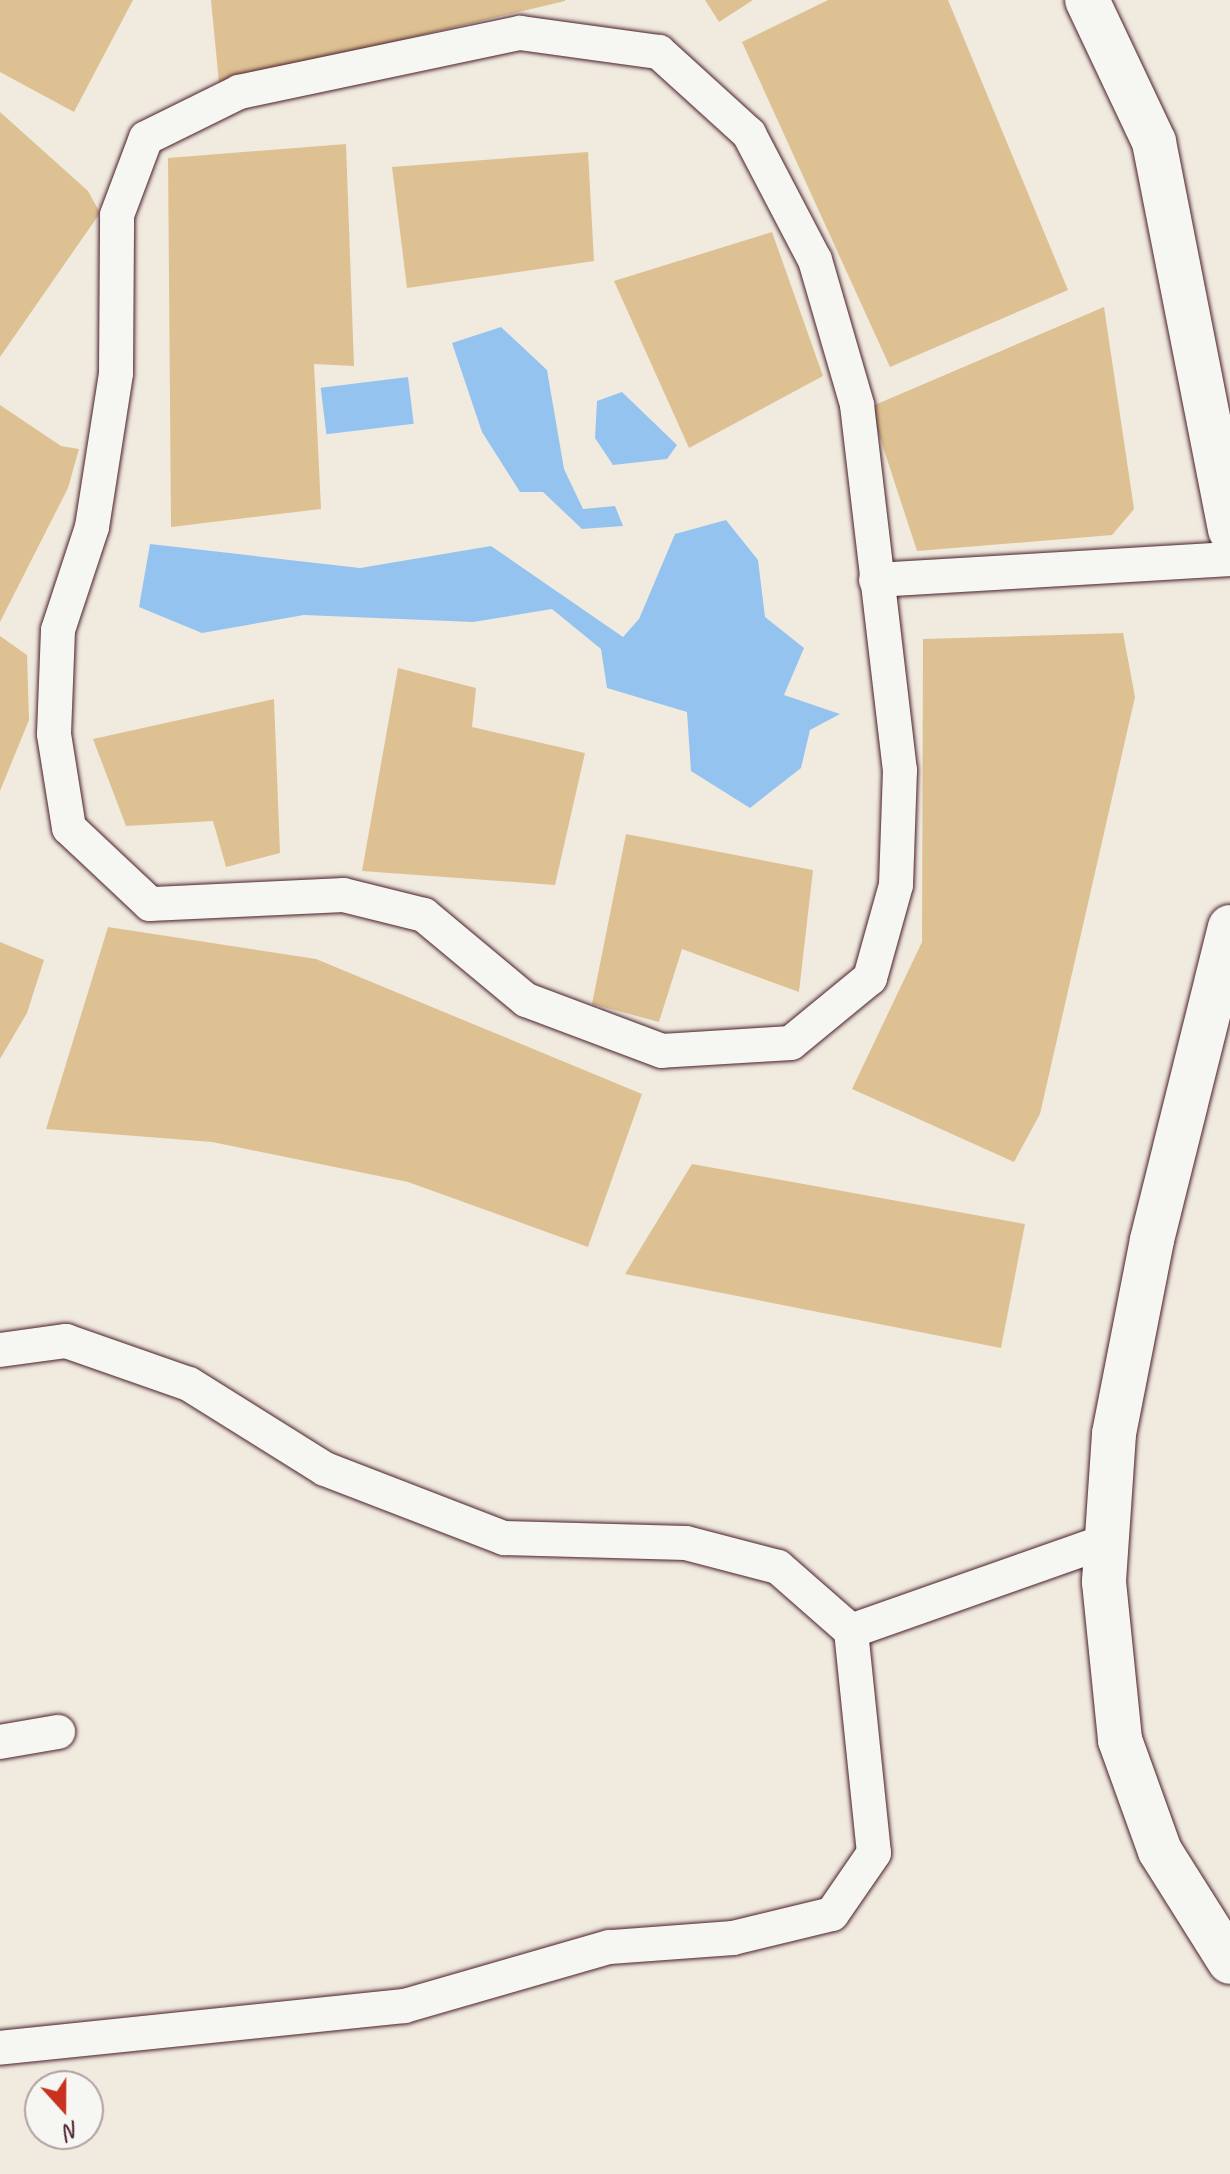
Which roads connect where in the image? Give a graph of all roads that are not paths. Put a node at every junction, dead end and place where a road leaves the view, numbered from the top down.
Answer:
1 (1087, 0) edge
2 (1230, 531) edge
3 (1230, 559) edge
4 (876, 580) junction
5 (1230, 927) edge
6 (0, 1350) edge
7 (1107, 1541) junction
8 (851, 1631) junction
9 (58, 1732) dead end
10 (0, 1742) edge
11 (1230, 1962) edge
12 (0, 2048) edge

1 - 2 street
3 - 4 street
4 - 4 street
5 - 7 street
6 - 8 street
7 - 8 street
7 - 11 street
8 - 12 street
9 - 10 street

